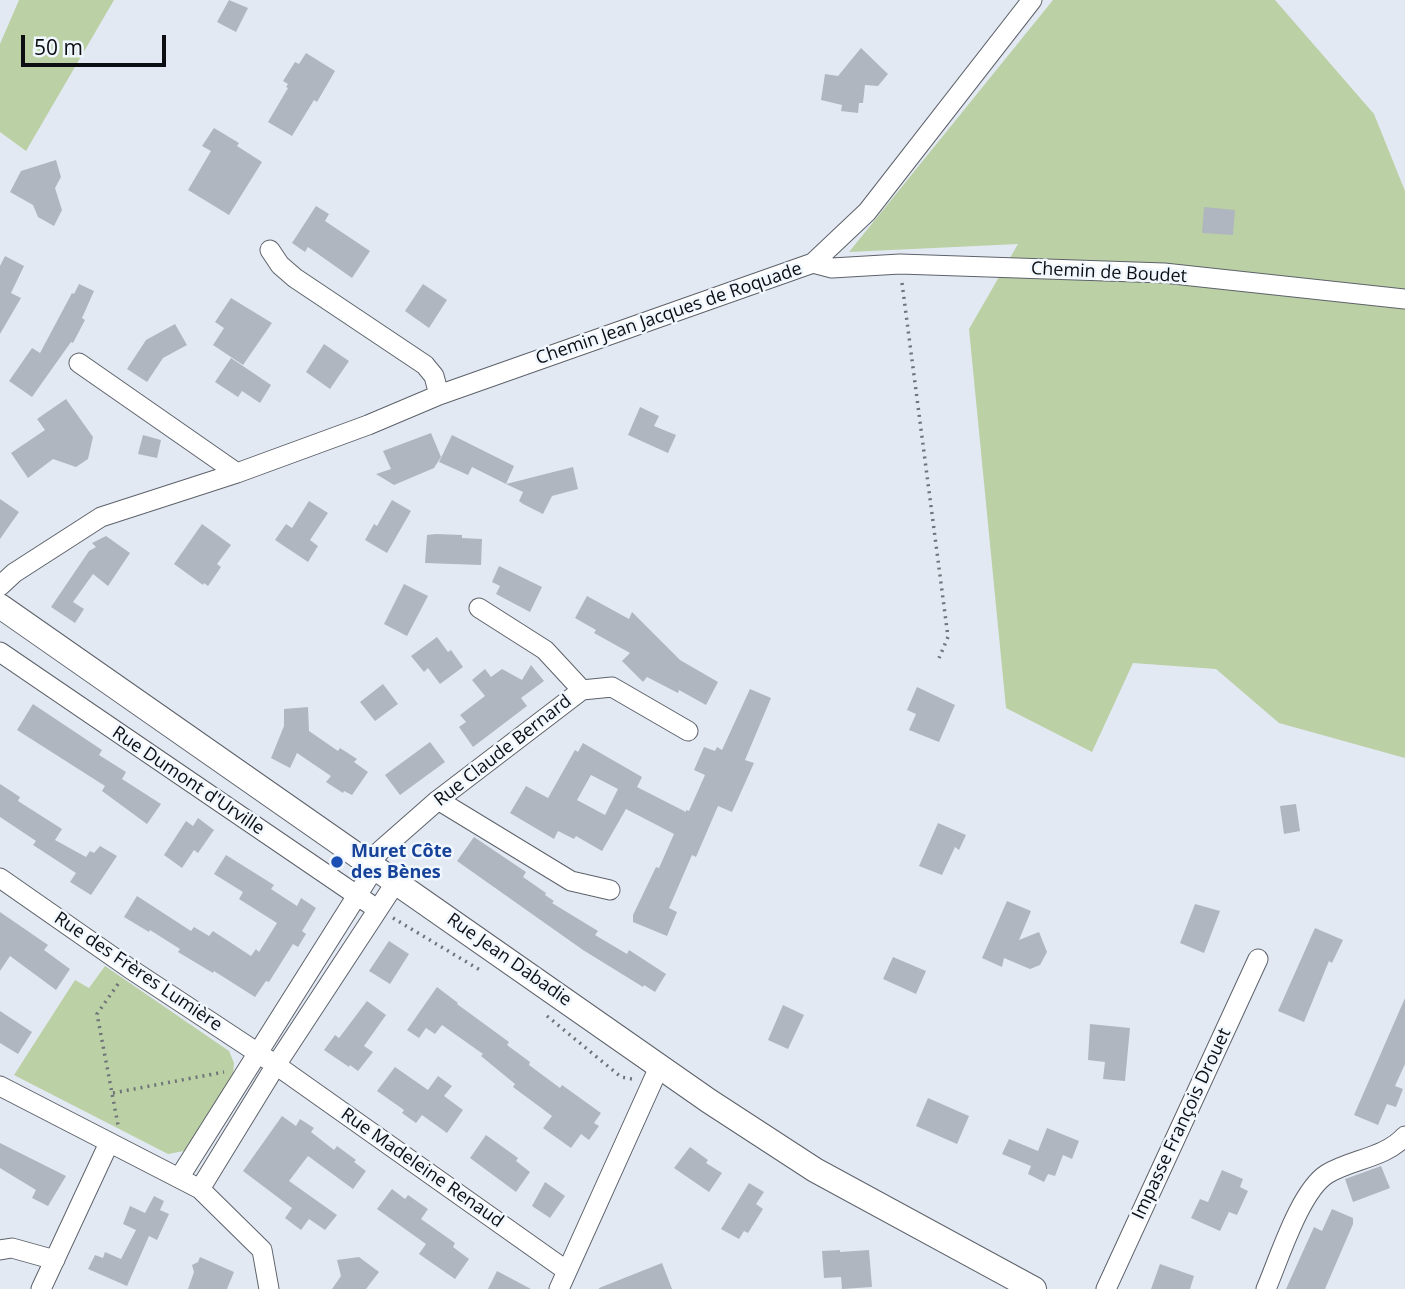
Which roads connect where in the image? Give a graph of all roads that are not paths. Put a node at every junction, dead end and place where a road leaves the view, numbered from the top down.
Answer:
1 (1032, 0) edge
2 (270, 250) dead end
3 (813, 263) junction
4 (1405, 299) edge
5 (79, 363) dead end
6 (439, 395) junction
7 (237, 473) junction
8 (0, 586) edge
9 (0, 606) edge
10 (479, 608) dead end
11 (0, 652) edge
12 (582, 690) junction
13 (688, 731) dead end
14 (438, 800) junction
15 (372, 865) junction
16 (0, 878) edge
17 (396, 882) junction
18 (610, 890) dead end
19 (357, 897) junction
20 (377, 909) junction
21 (1258, 959) dead end
22 (253, 1060) junction
23 (276, 1065) junction
24 (660, 1065) junction
25 (0, 1086) edge
26 (1405, 1136) edge
27 (116, 1147) junction
28 (179, 1178) junction
29 (200, 1189) junction
30 (0, 1250) edge
31 (55, 1260) junction
32 (567, 1271) junction
33 (41, 1289) edge
34 (269, 1289) edge
35 (559, 1289) edge
36 (1034, 1289) edge
37 (1105, 1289) edge
38 (1266, 1289) edge

1 - 3 street, Chemin Jean Jacques de Roquade
2 - 6 street
3 - 4 street, Chemin de Boudet
3 - 6 street, Chemin Jean Jacques de Roquade
5 - 7 street
6 - 7 street, Chemin Jean Jacques de Roquade
7 - 8 street, Chemin Jean Jacques de Roquade
9 - 15 street, Rue Jean Dabadie
10 - 12 street
11 - 19 street, Rue Dumont d'Urville
12 - 13 street, Rue Claude Bernard
12 - 14 street, Rue Claude Bernard
14 - 15 street, Rue Claude Bernard
14 - 18 street
15 - 17 street, Rue Jean Dabadie
15 - 19 street, Rue Claude Bernard
16 - 22 street, Rue des Frères Lumière
17 - 20 street
17 - 24 street, Rue Jean Dabadie
19 - 20 street, Rue Dumont d'Urville
19 - 22 street, Rue Claude Bernard
20 - 23 street
21 - 37 street, Impasse François Drouet
22 - 23 street, Rue des Frères Lumière
22 - 28 street, Rue Claude Bernard
23 - 29 street
23 - 32 street, Rue Madeleine Renaud
24 - 32 street
24 - 36 street, Rue Jean Dabadie
25 - 27 street
26 - 38 street
27 - 28 street
27 - 31 street
28 - 29 street
29 - 34 street
30 - 31 street
31 - 33 street
32 - 35 street

